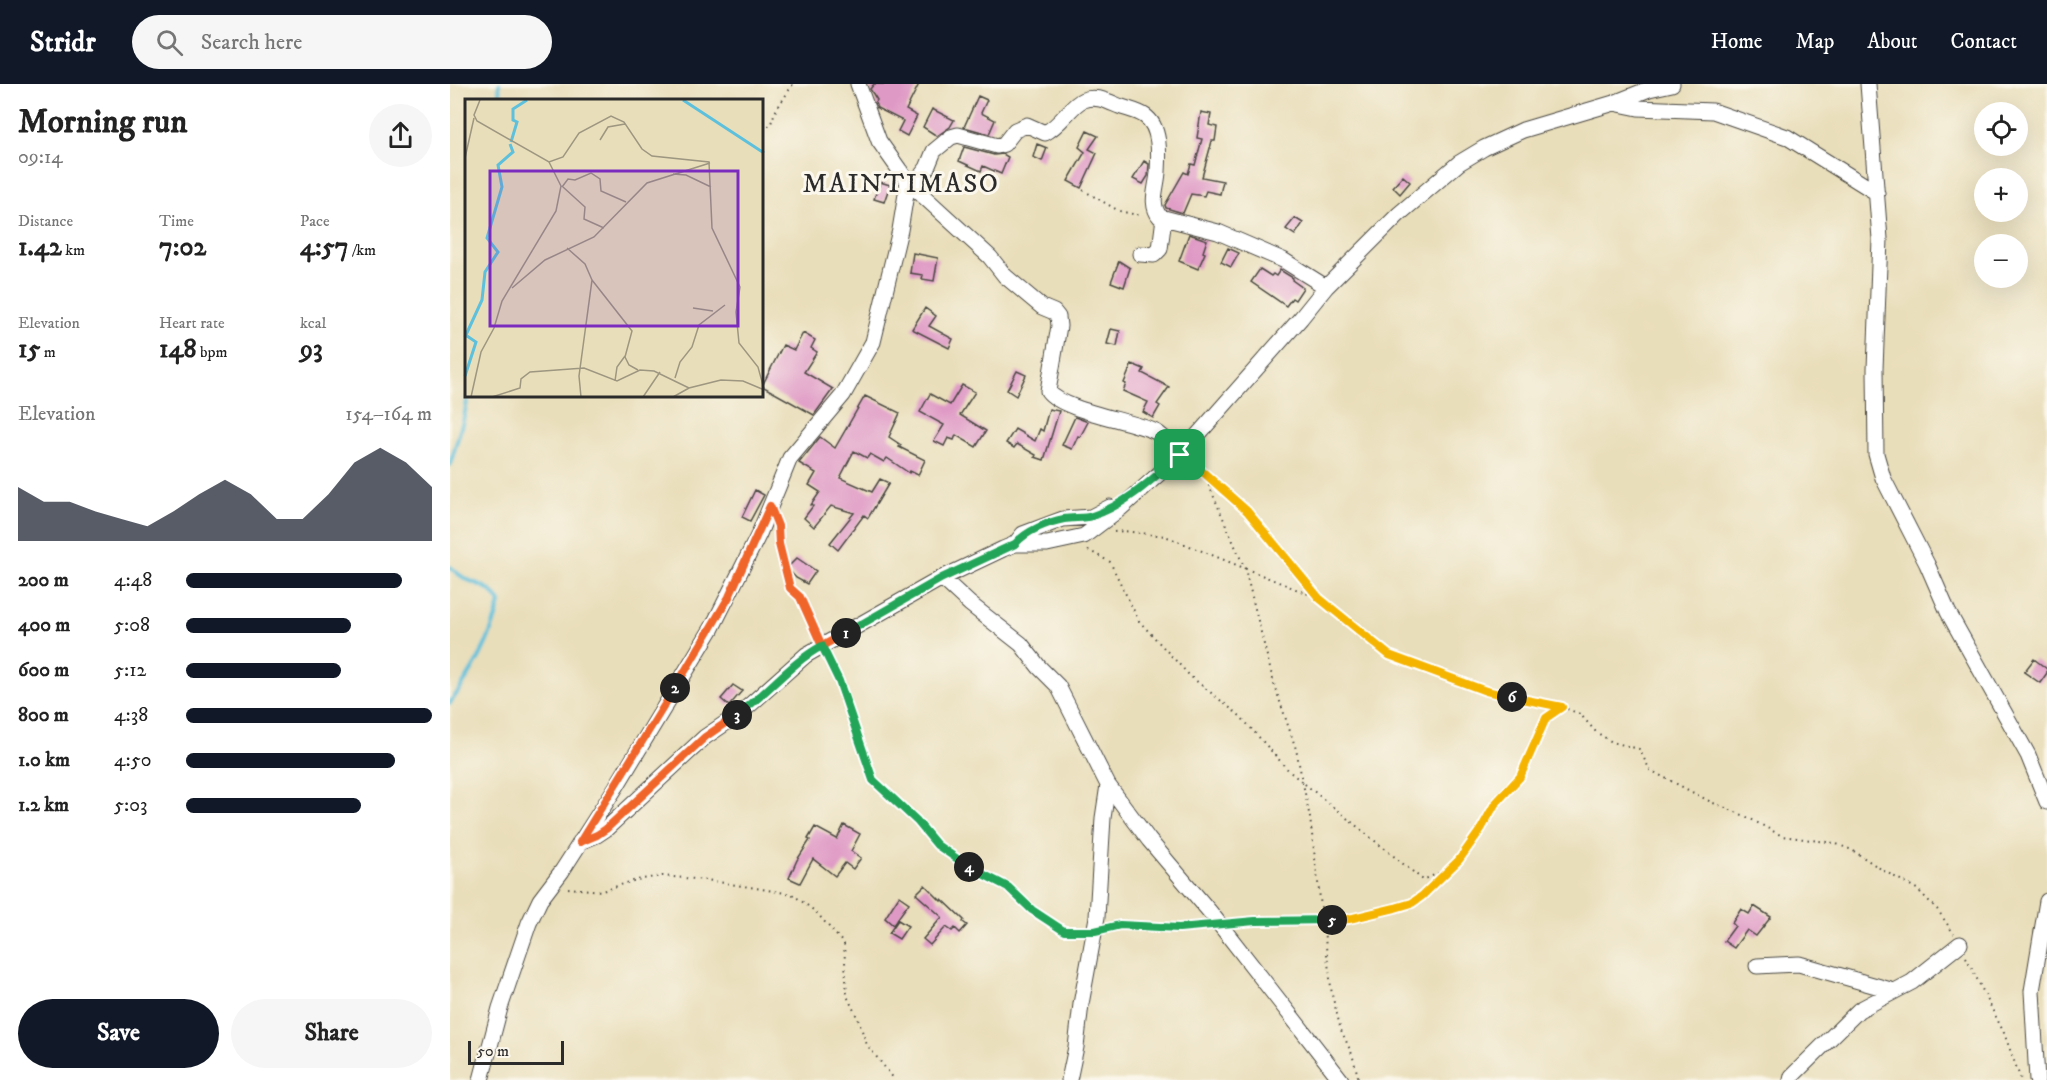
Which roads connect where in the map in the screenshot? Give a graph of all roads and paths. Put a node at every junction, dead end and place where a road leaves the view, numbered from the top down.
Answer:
1 (793, 84) edge
2 (858, 84) edge
3 (1672, 84) edge
4 (1868, 84) edge
5 (1614, 103) junction
6 (764, 125) edge
7 (910, 184) junction
8 (1083, 190) dead end
9 (1876, 193) junction
10 (1162, 217) junction
11 (1140, 254) dead end
12 (1326, 287) junction
13 (1180, 455) junction
14 (1203, 472) junction
15 (770, 506) junction
16 (1114, 532) dead end
17 (1082, 547) dead end
18 (1245, 569) junction
19 (942, 578) junction
20 (1319, 598) junction
21 (822, 646) junction
22 (1562, 707) junction
23 (1303, 782) junction
24 (1108, 785) junction
25 (2047, 802) edge
26 (580, 842) junction
27 (1448, 869) junction
28 (555, 880) junction
29 (2047, 901) edge
30 (1322, 921) junction
31 (1219, 924) junction
32 (1095, 931) junction
33 (1960, 944) junction
34 (1757, 966) dead end
35 (1894, 991) junction
36 (481, 1080) edge
37 (895, 1080) edge
38 (1069, 1080) edge
39 (1341, 1080) edge
40 (1359, 1080) edge
41 (1791, 1080) edge
42 (2021, 1080) edge
43 (2037, 1080) edge

1 - 6 path
2 - 7 street
3 - 5 street
4 - 9 street
5 - 9 street
5 - 12 street
7 - 10 street
7 - 13 street
7 - 15 street
8 - 10 path
9 - 25 street
10 - 11 street
10 - 12 street
12 - 13 street
13 - 14 path
13 - 19 street
14 - 18 path
14 - 20 path
15 - 21 path
15 - 26 street
16 - 18 path
17 - 23 path
18 - 20 path
18 - 23 path
19 - 21 street
19 - 24 street
20 - 22 path
21 - 26 street
21 - 32 path
22 - 27 path
22 - 33 path
23 - 27 path
23 - 30 path
24 - 31 street
24 - 32 street
26 - 28 street
27 - 30 path
28 - 36 street
28 - 37 path
29 - 43 street
30 - 31 path
30 - 40 path
31 - 32 path
31 - 39 street
32 - 38 street
33 - 35 street
33 - 42 path
34 - 35 street
35 - 41 street

